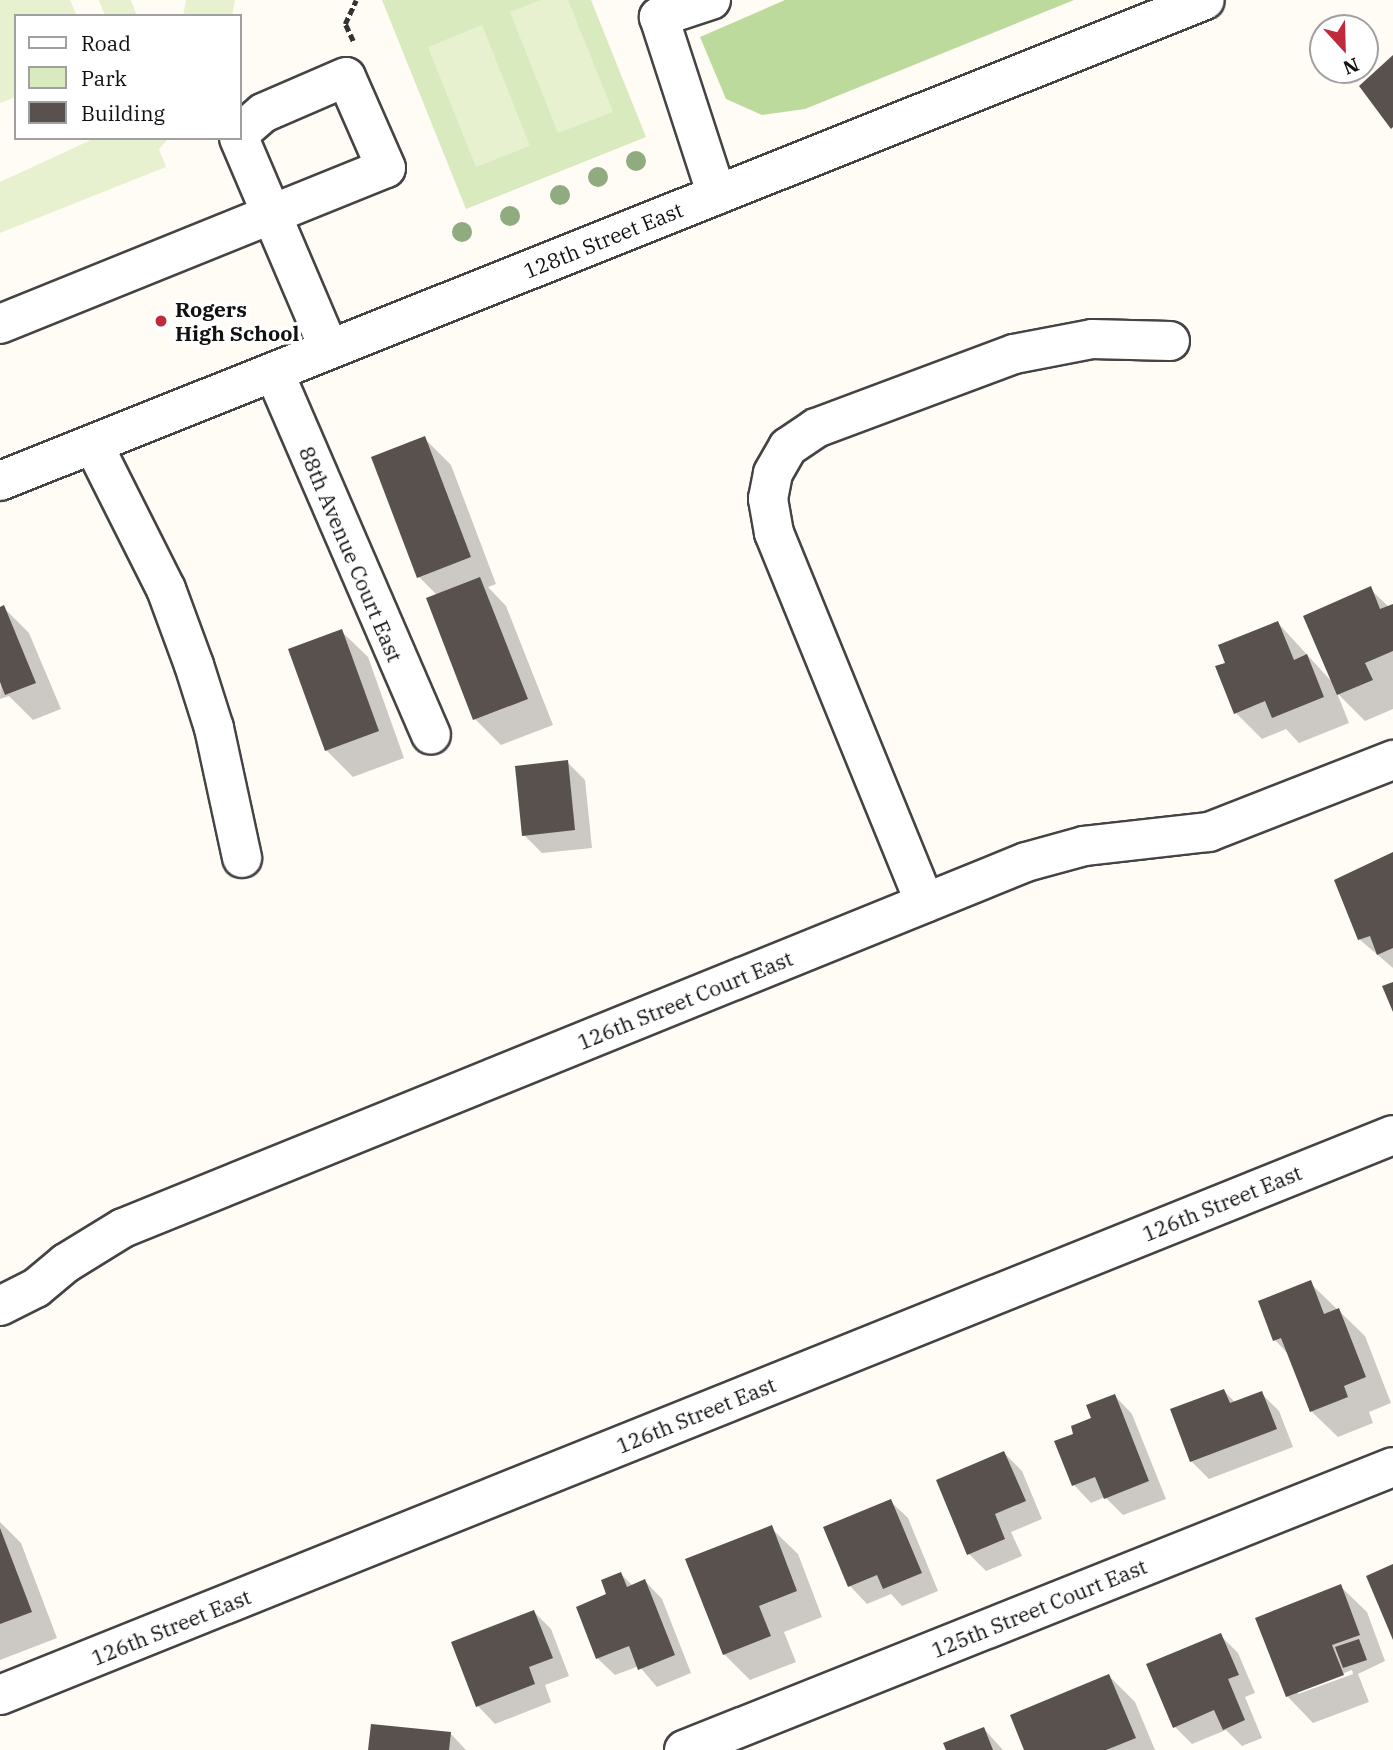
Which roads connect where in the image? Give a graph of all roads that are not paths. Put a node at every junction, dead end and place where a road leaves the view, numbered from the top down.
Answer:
1 (711, 0) edge
2 (1205, 0) edge
3 (656, 8) edge
4 (242, 133) edge
5 (240, 140) edge
6 (717, 195) junction
7 (269, 216) junction
8 (0, 324) edge
9 (1170, 341) dead end
10 (329, 349) junction
11 (274, 372) junction
12 (93, 443) junction
13 (0, 481) edge
14 (431, 734) dead end
15 (1393, 760) edge
16 (242, 858) dead end
17 (926, 903) junction
18 (1393, 1135) edge
19 (0, 1306) edge
20 (1393, 1466) edge
21 (0, 1695) edge
22 (684, 1750) edge

1 - 3 street
2 - 6 street, 128th Street East
3 - 6 street
4 - 7 street
5 - 7 street
6 - 10 street, 128th Street East
7 - 8 street
7 - 10 street
9 - 17 street
10 - 11 street, 128th Street East
11 - 12 street, 128th Street East
11 - 14 street, 88th Avenue Court East
12 - 13 street, 128th Street East
12 - 16 street
15 - 17 street, 126th Street Court East
17 - 19 street, 126th Street Court East
18 - 21 street, 126th Street East
20 - 22 street, 125th Street Court East

